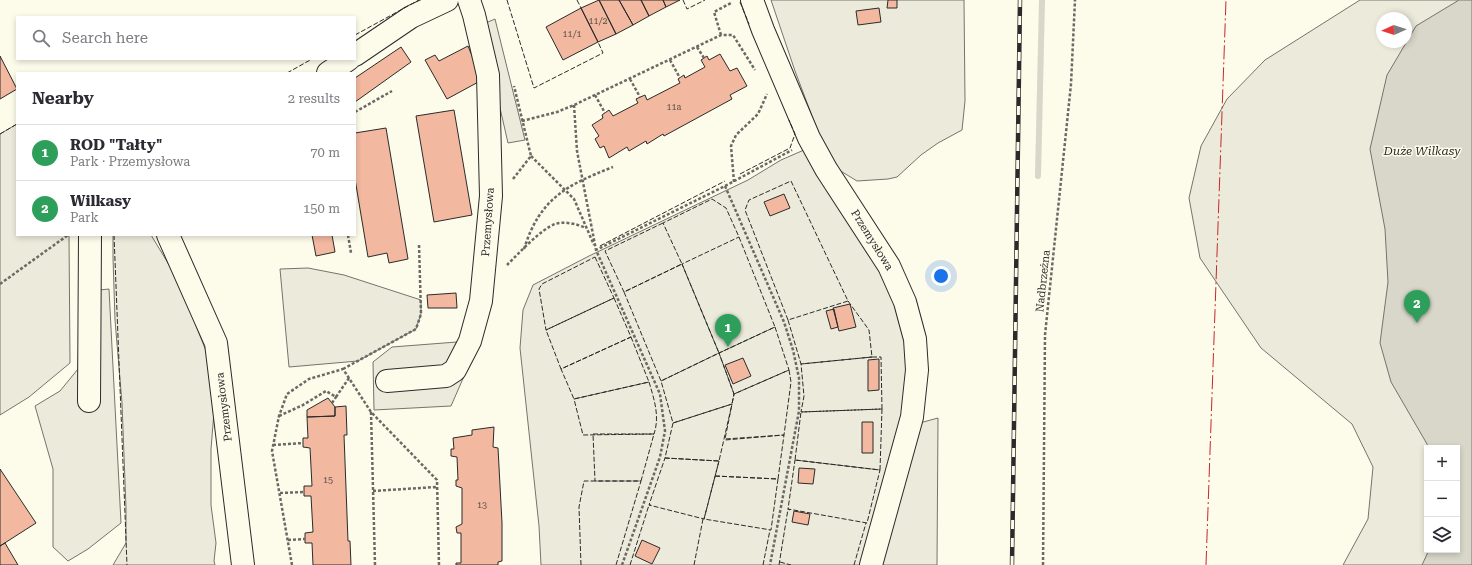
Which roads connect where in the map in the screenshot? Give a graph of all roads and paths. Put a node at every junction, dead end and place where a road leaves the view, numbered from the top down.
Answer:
1 (447, 0) edge
2 (469, 0) edge
3 (1075, 0) edge
4 (742, 1) edge
5 (721, 35) junction
6 (697, 47) junction
7 (356, 54) edge
8 (704, 58) dead end
9 (348, 60) edge
10 (670, 60) junction
11 (330, 72) edge
12 (757, 74) dead end
13 (680, 78) dead end
14 (630, 79) junction
15 (764, 87) dead end
16 (392, 91) dead end
17 (595, 95) junction
18 (640, 97) dead end
19 (574, 106) junction
20 (356, 111) edge
21 (605, 113) dead end
22 (522, 121) dead end
23 (809, 138) junction
24 (531, 156) dead end
25 (613, 167) dead end
26 (583, 179) junction
27 (734, 182) junction
28 (725, 186) junction
29 (564, 189) junction
30 (586, 228) junction
31 (67, 236) edge
32 (90, 236) edge
33 (168, 236) edge
34 (348, 236) edge
35 (419, 244) dead end
36 (524, 249) junction
37 (596, 250) junction
38 (350, 254) dead end
39 (502, 269) dead end
40 (0, 284) edge
41 (343, 369) junction
42 (349, 378) junction
43 (386, 382) dead end
44 (336, 397) junction
45 (89, 401) dead end
46 (332, 403) dead end
47 (371, 412) junction
48 (279, 416) junction
49 (303, 443) dead end
50 (273, 445) junction
51 (436, 486) junction
52 (372, 491) junction
53 (304, 492) dead end
54 (280, 493) junction
55 (305, 539) dead end
56 (288, 540) junction
57 (243, 565) edge
58 (292, 565) edge
59 (375, 565) edge
60 (440, 565) edge
61 (622, 565) edge
62 (770, 565) edge
63 (871, 565) edge
64 (1043, 565) edge

1 - 7 street
2 - 43 street, Przemysłowa
3 - 64 path, Nadbrzeżna
4 - 5 path
4 - 23 street, Przemysłowa
5 - 6 path
5 - 12 path
6 - 8 path
6 - 10 path
9 - 11 street
10 - 13 path
10 - 14 path
14 - 17 path
14 - 18 path
15 - 27 path
16 - 20 path
17 - 19 path
17 - 21 path
19 - 22 path
19 - 26 path
23 - 27 path
23 - 63 street, Przemysłowa
24 - 29 path
25 - 26 path
26 - 29 path
26 - 37 path
27 - 28 path
28 - 37 path
28 - 62 path
29 - 30 path
29 - 36 path
30 - 36 path
30 - 37 path
31 - 40 path
32 - 45 street
33 - 57 street, Przemysłowa
34 - 38 path
35 - 41 path
36 - 39 path
37 - 61 path
41 - 42 path
41 - 48 path
42 - 44 path
42 - 47 path
44 - 46 path
44 - 48 path
47 - 51 path
47 - 52 path
48 - 50 path
49 - 50 path
50 - 54 path
51 - 52 path
51 - 60 path
52 - 59 path
53 - 54 path
54 - 56 path
55 - 56 path
56 - 58 path

